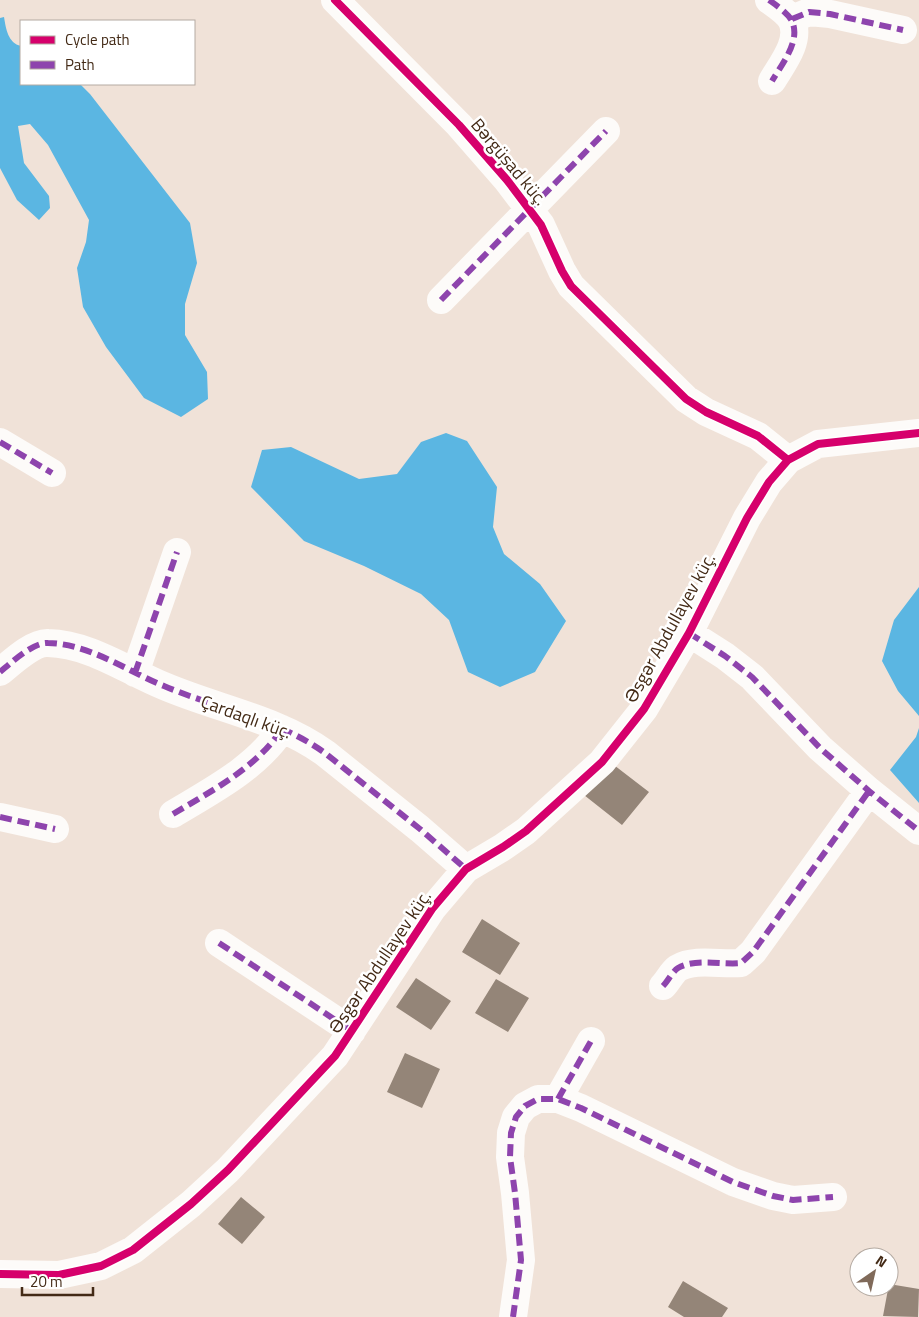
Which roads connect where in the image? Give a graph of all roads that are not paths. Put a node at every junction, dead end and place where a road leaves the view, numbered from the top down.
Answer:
1 (335, 0) edge
2 (769, 0) edge
3 (792, 19) junction
4 (903, 30) dead end
5 (772, 81) dead end
6 (606, 130) dead end
7 (529, 209) junction
8 (441, 300) dead end
9 (919, 433) edge
10 (0, 442) edge
11 (788, 460) junction
12 (52, 473) dead end
13 (176, 552) dead end
14 (689, 633) junction
15 (0, 672) edge
16 (136, 673) junction
17 (282, 728) junction
18 (870, 791) junction
19 (173, 814) dead end
20 (0, 817) edge
21 (56, 829) dead end
22 (919, 831) edge
23 (466, 869) junction
24 (219, 943) dead end
25 (663, 986) dead end
26 (352, 1031) junction
27 (591, 1041) dead end
28 (558, 1099) junction
29 (833, 1197) dead end
30 (0, 1274) edge
31 (513, 1317) edge

1 - 7 street, Bərgüşad küç.
2 - 3 street
3 - 4 street
3 - 5 street
6 - 7 street
7 - 8 street
7 - 11 street, Bərgüşad küç.
9 - 11 street, Əsgər Abdullayev küç.
10 - 12 street
11 - 14 street, Əsgər Abdullayev küç.
13 - 16 street
14 - 18 street
14 - 23 street, Əsgər Abdullayev küç.
15 - 16 street, Çardaqlı küç.
16 - 17 street, Çardaqlı küç.
17 - 19 street
17 - 23 street, Çardaqlı küç.
18 - 22 street
18 - 25 street
20 - 21 street
23 - 26 street, Əsgər Abdullayev küç.
24 - 26 street
26 - 30 street, Əsgər Abdullayev küç.
27 - 28 street
28 - 29 street
28 - 31 street

